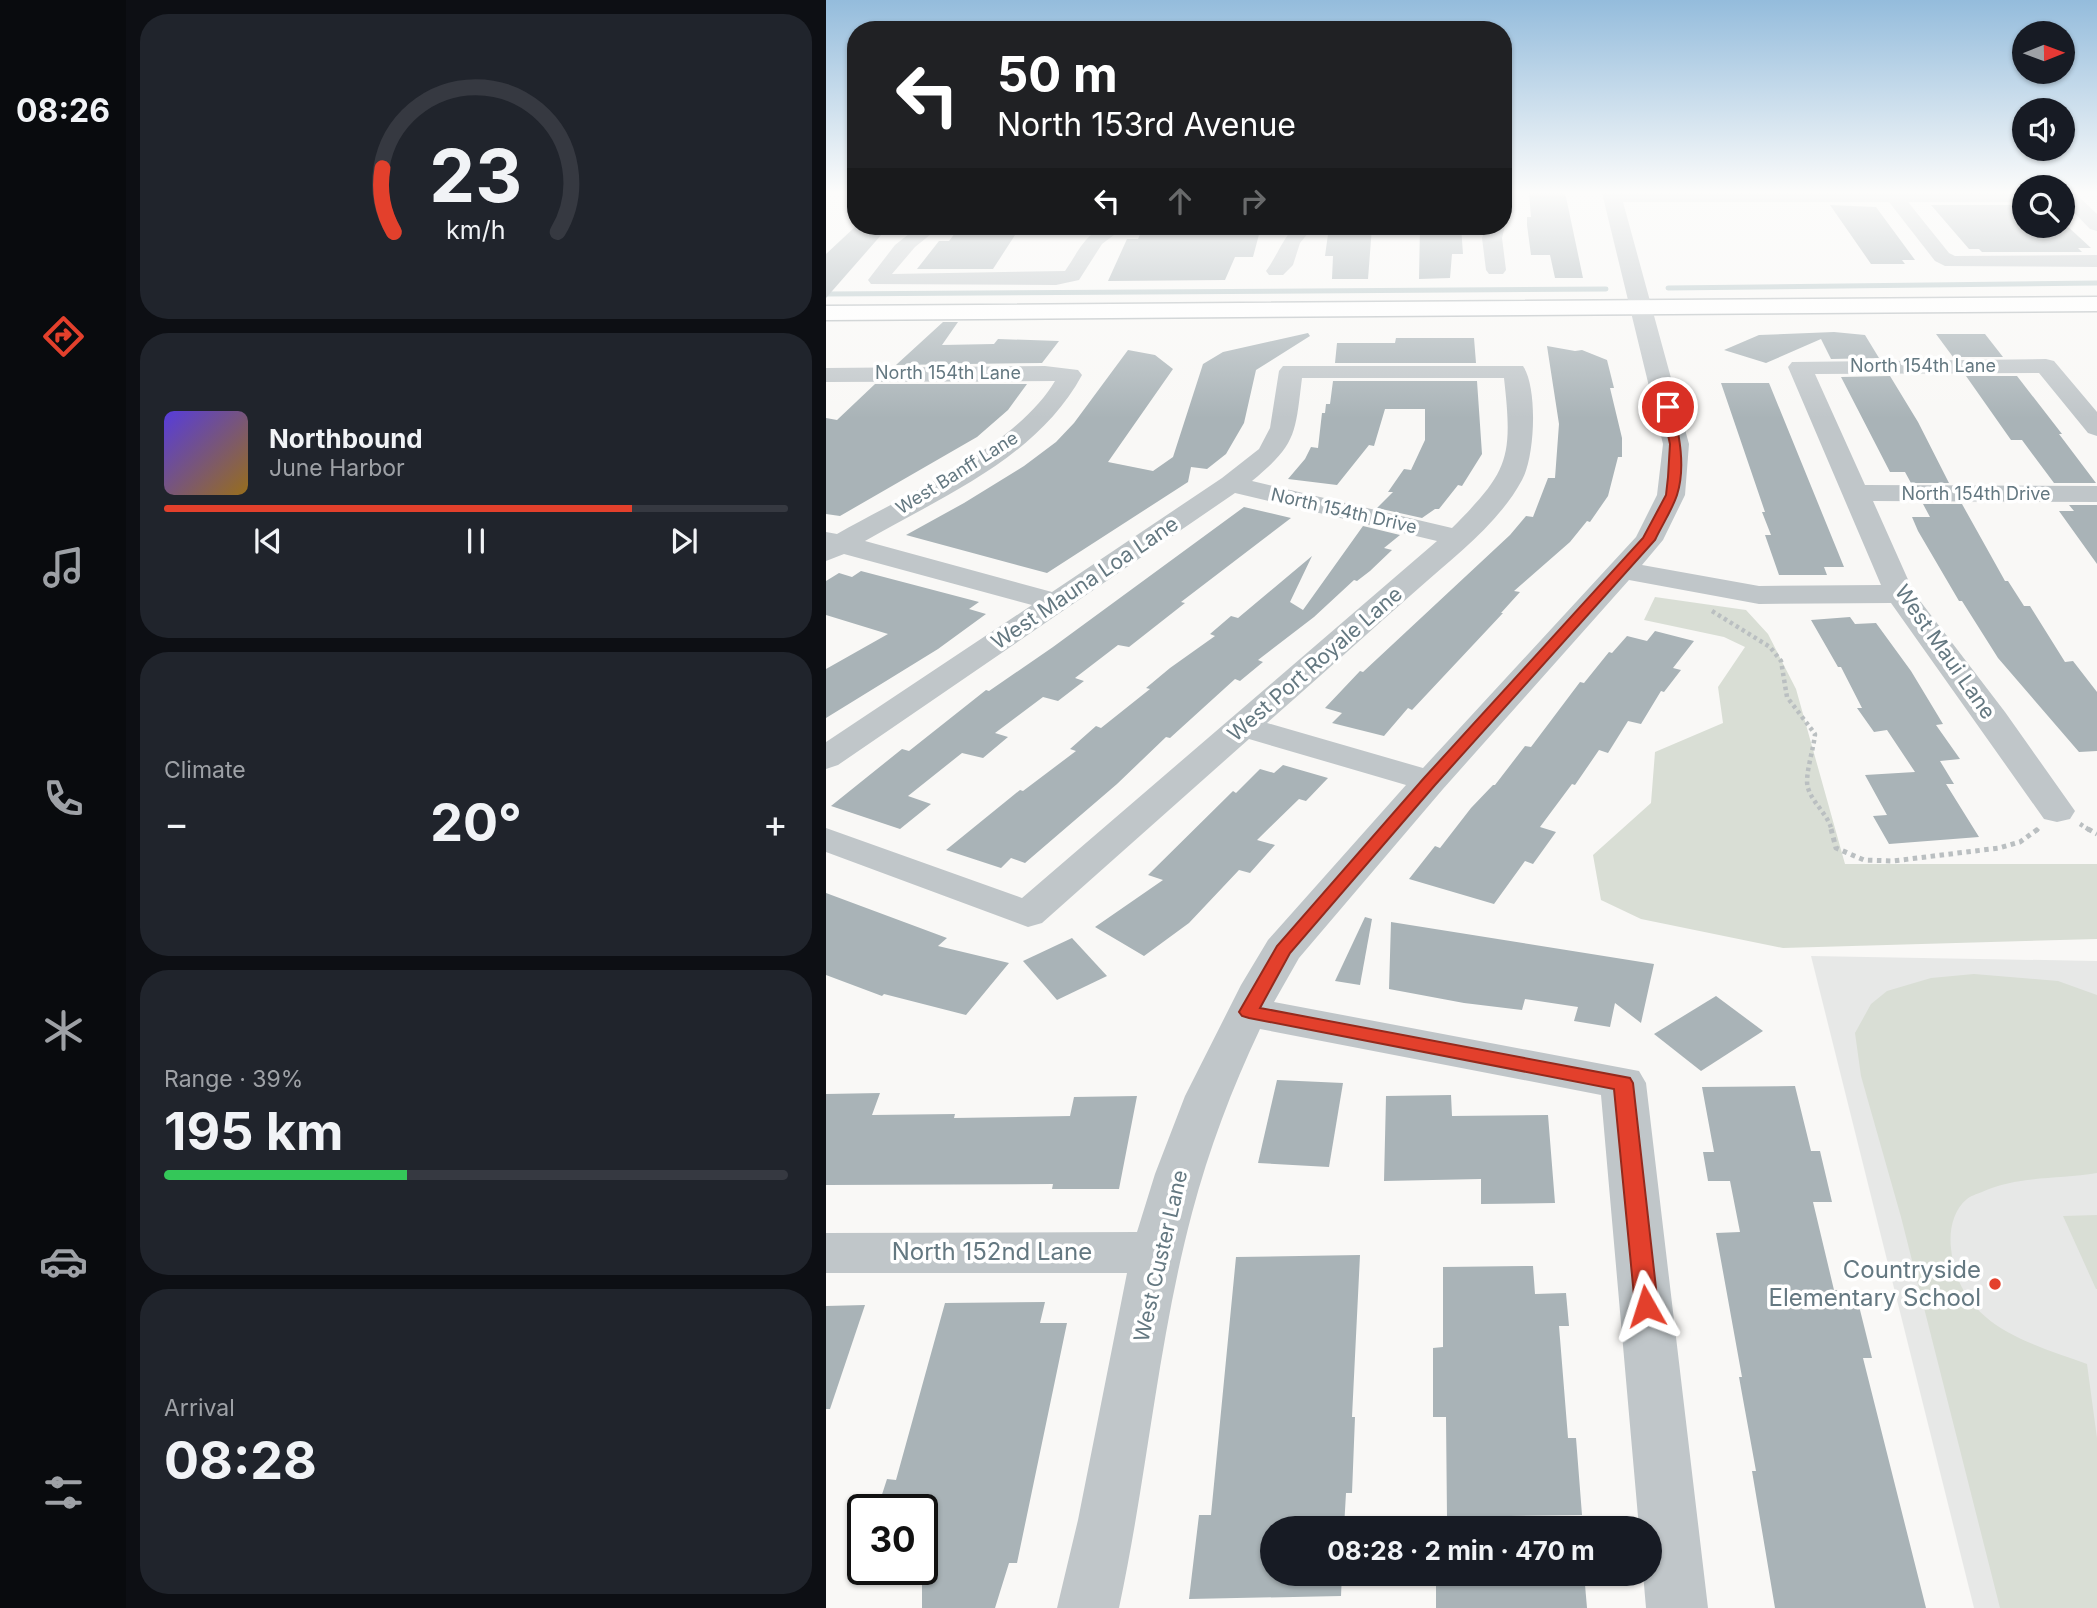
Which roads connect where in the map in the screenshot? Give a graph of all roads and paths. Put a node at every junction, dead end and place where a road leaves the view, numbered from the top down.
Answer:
1 (886, 268) edge
2 (1077, 268) edge
3 (1279, 268) edge
4 (1631, 268) edge
5 (1276, 271) dead end
6 (2097, 304) edge
7 (1642, 307) junction
8 (826, 313) edge
9 (1800, 367) joint
10 (1291, 371) joint
11 (826, 374) edge
12 (854, 374) junction
13 (1070, 375) joint
14 (826, 400) edge
15 (2097, 428) edge
16 (1231, 484) junction
17 (1855, 493) junction
18 (2097, 494) edge
19 (1458, 538) junction
20 (831, 545) edge
21 (1621, 570) junction
22 (1706, 587) junction
23 (1900, 594) junction
24 (1056, 602) junction
25 (1243, 727) junction
26 (826, 758) edge
27 (1430, 781) junction
28 (2057, 811) junction
29 (2097, 834) edge
30 (826, 839) edge
31 (1249, 1012) junction
32 (1157, 1252) junction
33 (826, 1253) edge
34 (1088, 1608) edge
35 (1677, 1608) edge

1 - 2 street
3 - 5 street
4 - 7 street, West Custer Lane
6 - 7 main road
7 - 8 main road
7 - 21 street, West Custer Lane
9 - 15 street, North 154th Lane
9 - 17 street, West Maui Lane
10 - 16 street, West Mauna Loa Lane
10 - 19 street, West Port Royale Lane
11 - 12 street, North 154th Lane
12 - 13 street, North 154th Lane
12 - 14 street
13 - 20 street, West Banff Lane
16 - 19 street, North 154th Drive
16 - 24 street, West Mauna Loa Lane
17 - 18 street, North 154th Drive
17 - 23 street, West Maui Lane
19 - 25 street, West Port Royale Lane
20 - 24 street
21 - 22 street
21 - 27 street, West Custer Lane
22 - 23 street
22 - 28 path
23 - 28 street, West Maui Lane
24 - 26 street, West Mauna Loa Lane
25 - 27 street
25 - 30 street, West Port Royale Lane
27 - 31 street, West Custer Lane
28 - 29 path
31 - 32 street, West Custer Lane
31 - 35 street
32 - 33 street, North 152nd Lane
32 - 34 street, West Custer Lane

